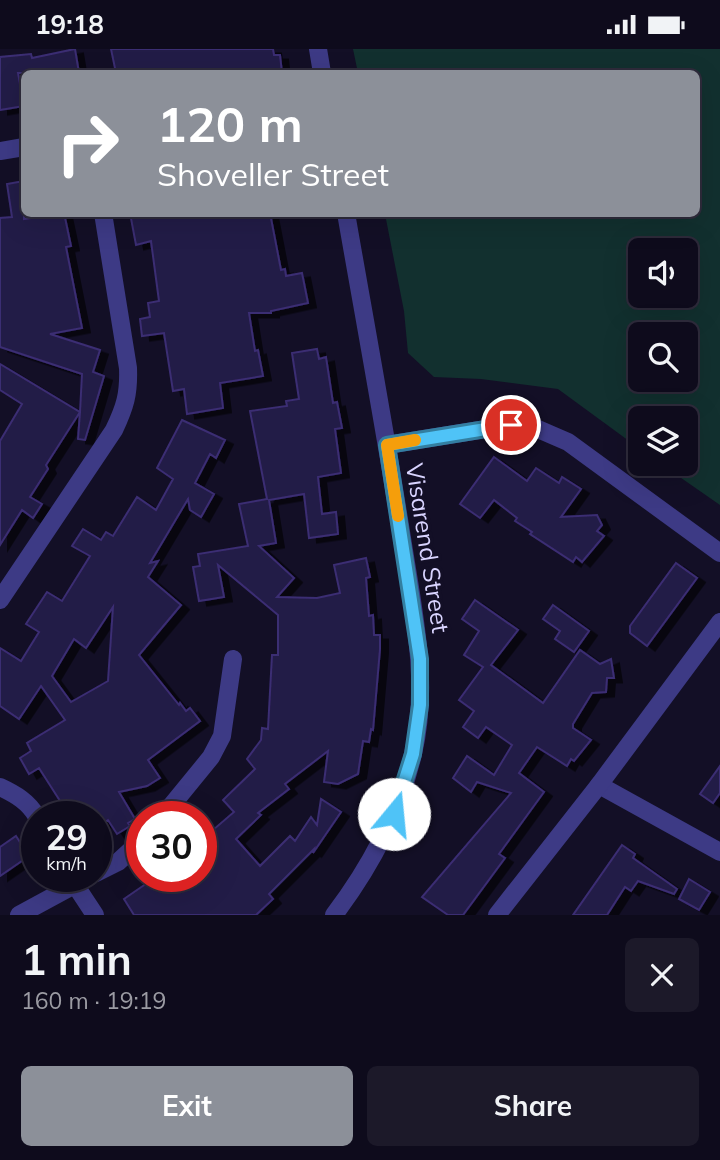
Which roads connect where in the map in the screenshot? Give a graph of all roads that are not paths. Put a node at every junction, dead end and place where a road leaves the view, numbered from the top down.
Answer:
1 (318, 49) edge
2 (322, 70) edge
3 (21, 148) edge
4 (0, 151) edge
5 (104, 217) edge
6 (347, 217) edge
7 (387, 445) junction
8 (720, 553) edge
9 (0, 600) edge
10 (720, 622) edge
11 (233, 659) dead end
12 (599, 785) junction
13 (0, 787) edge
14 (23, 801) edge
15 (175, 801) edge
16 (720, 852) edge
17 (126, 855) edge
18 (112, 865) edge
19 (57, 892) edge
20 (84, 892) edge
21 (19, 915) edge
22 (95, 915) edge
23 (334, 915) edge
24 (496, 915) edge

1 - 2 street
3 - 4 street
5 - 9 street
6 - 7 street, Visarend Street
7 - 8 street
7 - 23 street, Visarend Street
10 - 12 street
11 - 15 street
12 - 16 street
12 - 24 street
13 - 14 street
17 - 18 street
19 - 21 street
20 - 22 street

